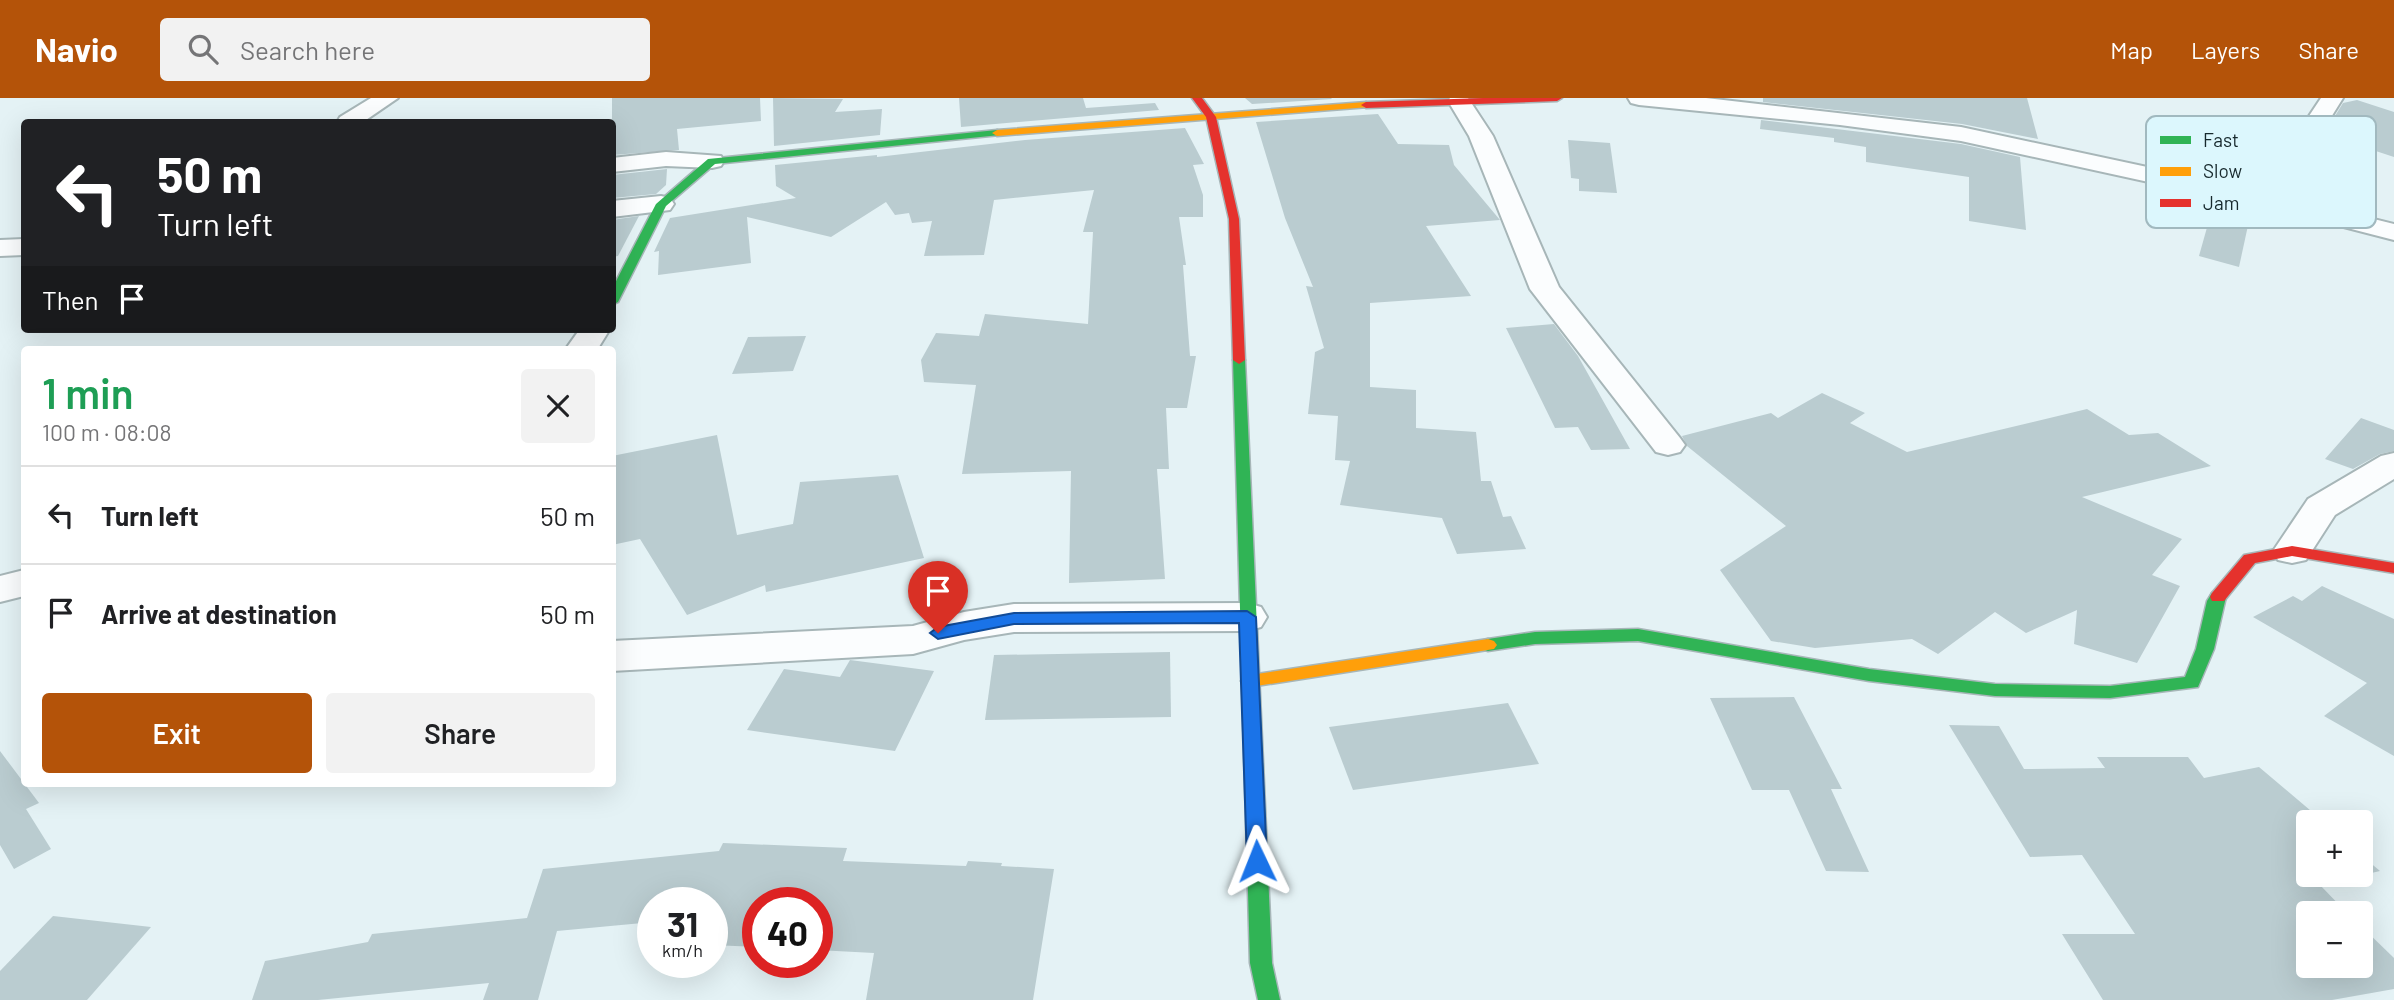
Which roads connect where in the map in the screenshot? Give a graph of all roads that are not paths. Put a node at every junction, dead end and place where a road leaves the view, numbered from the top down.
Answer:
1 (387, 98) edge
2 (1197, 98) edge
3 (1557, 98) edge
4 (1639, 98) edge
5 (2332, 98) edge
6 (1459, 101) junction
7 (2320, 116) edge
8 (1211, 117) junction
9 (353, 119) edge
10 (712, 161) junction
11 (616, 165) edge
12 (2146, 174) edge
13 (661, 204) junction
14 (616, 209) edge
15 (2376, 227) edge
16 (2394, 232) edge
17 (21, 247) edge
18 (0, 248) edge
19 (616, 294) edge
20 (1668, 445) dead end
21 (2394, 464) edge
22 (2292, 551) junction
23 (2394, 568) edge
24 (21, 584) edge
25 (0, 589) edge
26 (1247, 617) junction
27 (616, 656) edge
28 (1250, 681) junction
29 (1269, 1000) edge

1 - 9 street
2 - 8 street
3 - 6 street
4 - 12 street
5 - 7 street
6 - 8 street
6 - 20 street
8 - 10 street
8 - 26 street
10 - 11 street
10 - 13 street
13 - 14 street
13 - 19 street
15 - 16 street
17 - 18 street
21 - 22 street
22 - 23 street
22 - 28 street
24 - 25 street
26 - 27 street
26 - 28 street
28 - 29 street

